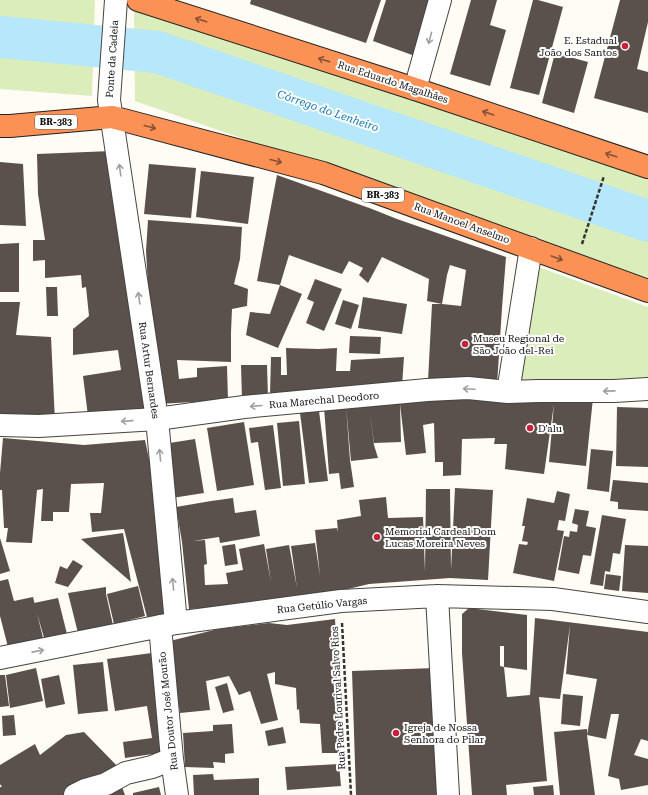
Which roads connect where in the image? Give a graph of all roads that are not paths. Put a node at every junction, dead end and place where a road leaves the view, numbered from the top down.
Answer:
1 (138, 0) edge
2 (440, 0) edge
3 (116, 8) edge
4 (415, 89) junction
5 (111, 109) junction
6 (0, 126) edge
7 (648, 167) edge
8 (531, 248) junction
9 (648, 291) edge
10 (648, 389) edge
11 (508, 392) junction
12 (157, 419) junction
13 (0, 425) edge
14 (437, 596) junction
15 (648, 612) edge
16 (168, 625) junction
17 (0, 658) edge
18 (172, 759) junction
19 (75, 795) edge
20 (177, 795) edge
21 (448, 795) edge

4 -> 1 highway, Rua Eduardo Magalhães
2 -> 4 street
3 - 5 street, Ponte da Cadeia
7 -> 4 highway, Rua Eduardo Magalhães
5 - 6 highway, BR-383
5 -> 8 highway, Rua Manoel Anselmo / BR-383
12 -> 5 street, Rua Artur Bernardes
8 -> 9 highway, Rua Manoel Anselmo / BR-383
8 - 11 street
10 -> 11 street, Rua Marechal Deodoro
11 -> 12 street, Rua Marechal Deodoro
12 -> 13 street, Rua Marechal Deodoro
16 -> 12 street, Rua Artur Bernardes
14 - 15 street, Rua Getúlio Vargas
14 - 16 street, Rua Getúlio Vargas
14 - 21 street
17 -> 16 street, Rua Getúlio Vargas
16 - 18 street, Rua Doutor José Mourão
18 - 19 street
18 - 20 street, Rua Doutor José Mourão

